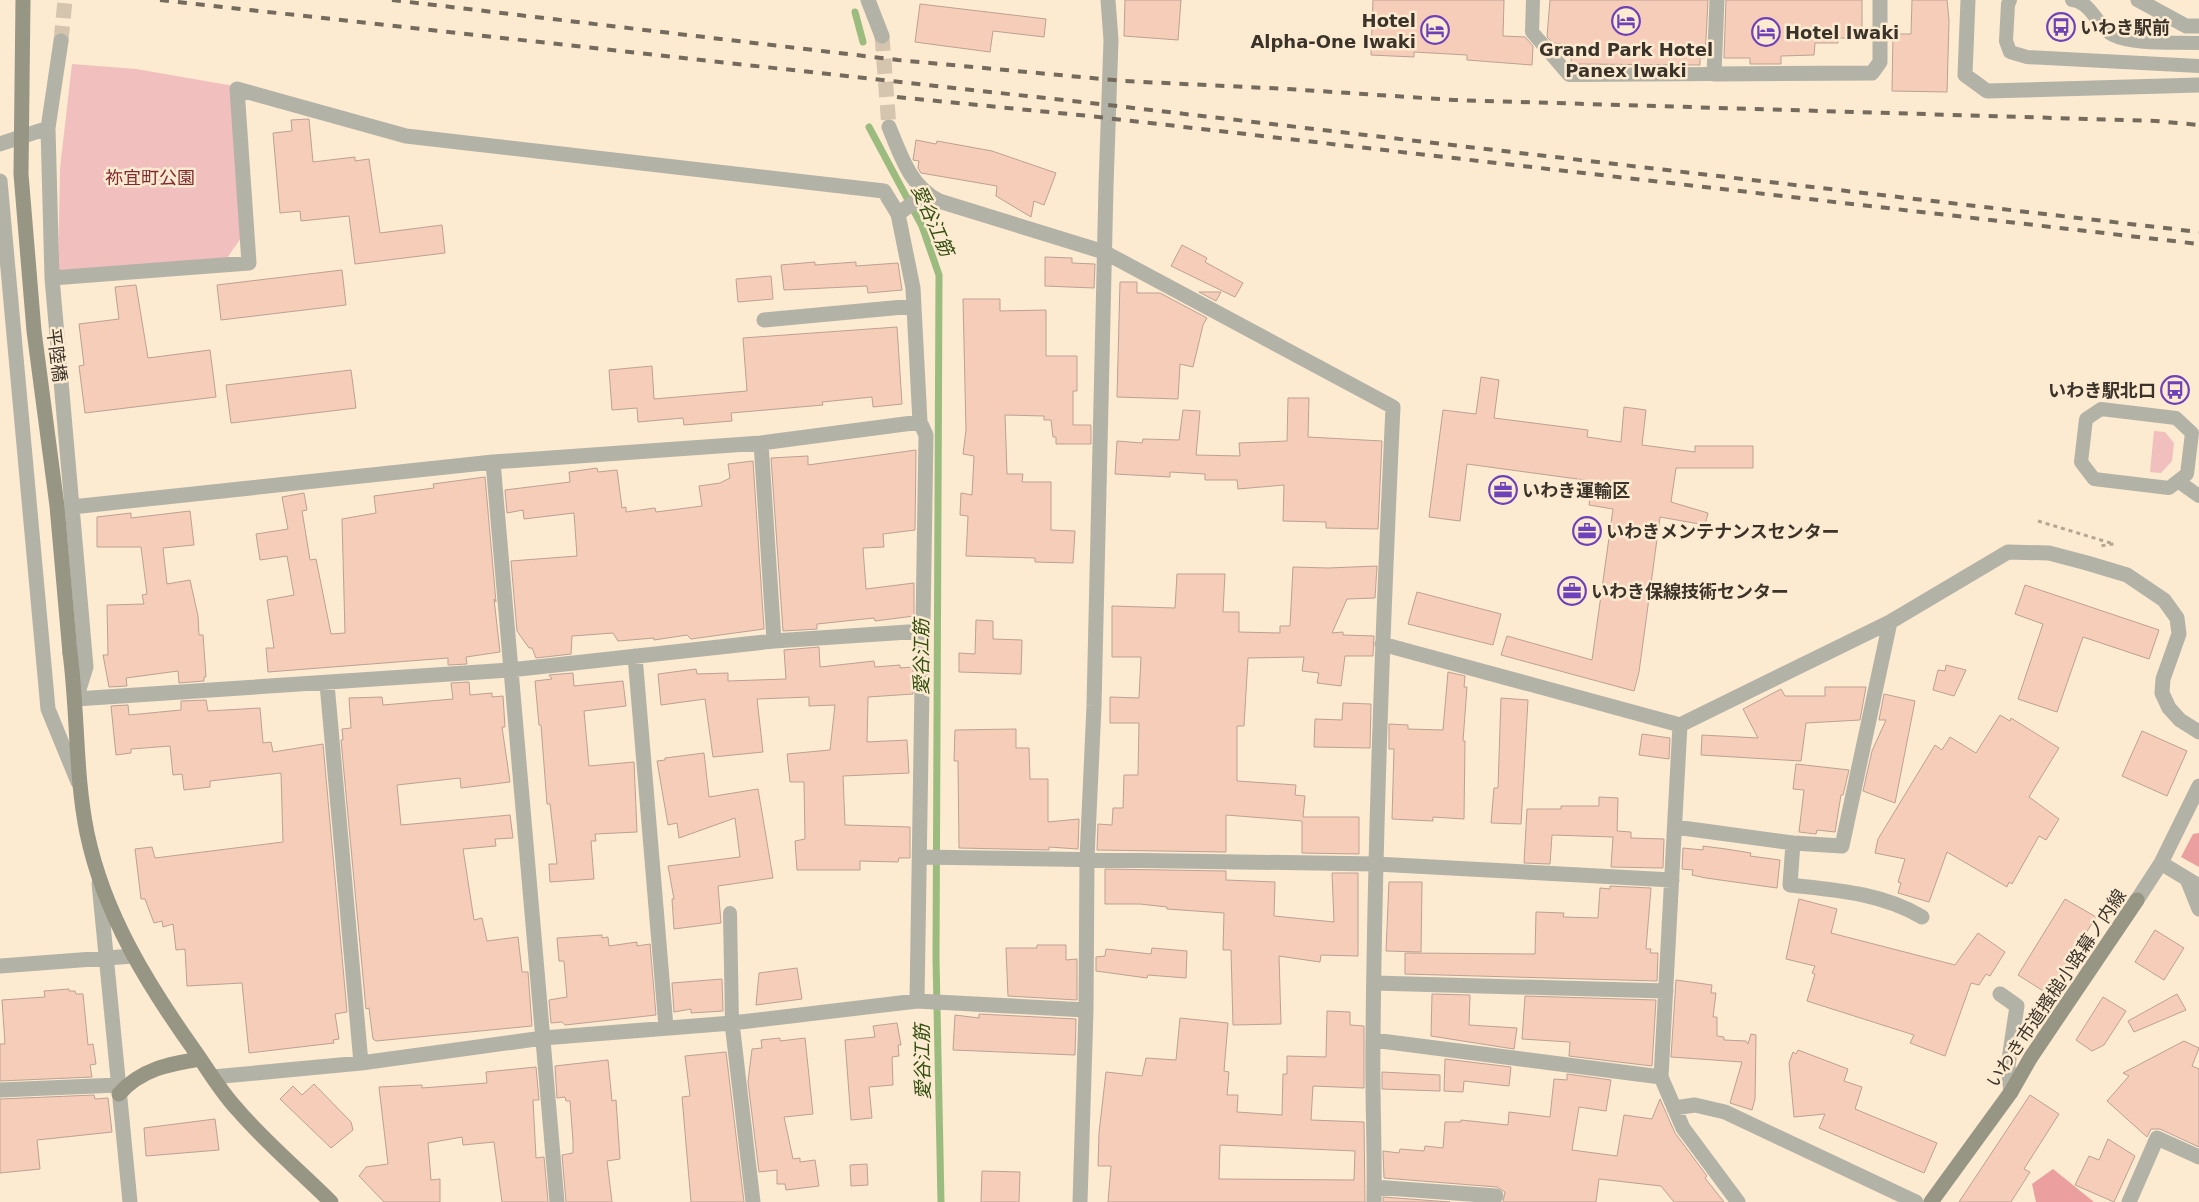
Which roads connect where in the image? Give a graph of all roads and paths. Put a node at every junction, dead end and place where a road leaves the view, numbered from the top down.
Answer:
1 (23, 0) edge
2 (868, 0) edge
3 (1108, 0) edge
4 (1533, 0) edge
5 (1717, 0) edge
6 (1880, 0) edge
7 (1968, 0) edge
8 (2010, 0) edge
9 (2072, 0) edge
10 (2138, 0) edge
11 (2199, 26) edge
12 (882, 36) tunnel mouth
13 (60, 41) tunnel mouth
14 (2199, 44) edge
15 (2199, 66) edge
16 (1714, 74) junction
17 (2199, 85) edge
18 (48, 128) junction
19 (889, 128) tunnel mouth
20 (0, 144) edge
21 (0, 181) edge
22 (922, 197) junction
23 (902, 211) junction
24 (1104, 252) junction
25 (52, 278) junction
26 (914, 306) junction
27 (764, 320) dead end
28 (920, 422) junction
29 (761, 443) junction
30 (493, 462) junction
31 (2178, 481) junction
32 (2199, 496) edge
33 (72, 507) junction
34 (1890, 622) junction
35 (923, 631) junction
36 (774, 641) junction
37 (1382, 644) junction
38 (635, 656) junction
39 (510, 670) junction
40 (327, 684) junction
41 (76, 699) junction
42 (1680, 724) junction
43 (2199, 732) edge
44 (78, 782) junction
45 (2199, 786) edge
46 (1675, 827) junction
47 (1794, 843) junction
48 (924, 857) junction
49 (1087, 858) junction
50 (2161, 863) junction
51 (1376, 864) junction
52 (98, 878) junction
53 (1672, 880) junction
54 (2193, 882) edge
55 (2199, 909) edge
56 (730, 913) dead end
57 (1922, 917) dead end
58 (133, 956) junction
59 (106, 957) junction
60 (0, 966) edge
61 (1374, 983) junction
62 (1666, 991) junction
63 (2000, 994) dead end
64 (921, 1002) junction
65 (1086, 1010) junction
66 (732, 1023) junction
67 (666, 1027) junction
68 (543, 1038) junction
69 (1373, 1040) junction
70 (200, 1059) junction
71 (361, 1063) junction
72 (1661, 1076) junction
73 (213, 1077) junction
74 (119, 1089) junction
75 (0, 1090) edge
76 (2011, 1092) junction
77 (1674, 1108) junction
78 (2199, 1157) edge
79 (1374, 1194) edge
80 (1496, 1196) dead end
81 (130, 1202) edge
82 (331, 1202) edge
83 (557, 1202) edge
84 (753, 1202) edge
85 (1080, 1202) edge
86 (1738, 1202) edge
87 (1916, 1202) edge
88 (1931, 1202) edge
89 (2129, 1202) edge

1 - 41 street, 平陸橋, bridge
2 - 12 street
3 - 24 street
4 - 16 lane
5 - 16 street
6 - 16 street
7 - 17 street
8 - 15 lane
9 - 14 lane
10 - 11 street
13 - 18 street
18 - 20 street
18 - 25 street
19 - 22 street
21 - 44 street
22 - 23 street
22 - 24 street
23 - 25 street
23 - 26 street
24 - 37 street
24 - 49 street
25 - 33 street
26 - 27 street
26 - 28 street
28 - 29 street
28 - 35 street
29 - 30 street
29 - 36 street
30 - 33 street
30 - 39 street
31 - 31 lane
31 - 32 lane
33 - 41 street
34 - 42 street
34 - 43 street
34 - 47 street
35 - 36 street
35 - 48 street
36 - 38 street
37 - 42 street
37 - 51 street
38 - 39 street
38 - 67 street
39 - 40 street
39 - 68 street
40 - 41 street
40 - 71 street
41 - 44 street, 平陸橋
42 - 46 street
44 - 52 street, 平陸橋
45 - 50 street, いわき市道搔槌小路幕ノ内線
46 - 47 street
46 - 53 street
47 - 57 street
48 - 49 street
48 - 64 street
49 - 51 street
49 - 65 street
50 - 54 street
50 - 76 street, いわき市道搔槌小路幕ノ内線
51 - 53 street
51 - 61 street
52 - 58 street, 平陸橋
52 - 59 street
53 - 62 street
54 - 55 street
56 - 66 lane
58 - 59 street
58 - 70 street, 平陸橋
59 - 60 street
59 - 74 street
61 - 62 street
61 - 69 street
62 - 72 street
63 - 76 street
64 - 65 street
64 - 66 street
65 - 85 street
66 - 67 street
66 - 84 street
67 - 68 street
68 - 71 street
68 - 83 street
69 - 72 street
69 - 79 street
70 - 73 street, 平陸橋
70 - 74 street
71 - 73 street
72 - 77 street
73 - 82 street, 平陸橋
74 - 75 street
74 - 81 street
76 - 88 street, いわき市道搔槌小路幕ノ内線
77 - 86 street
77 - 87 street
78 - 89 street
79 - 80 street

